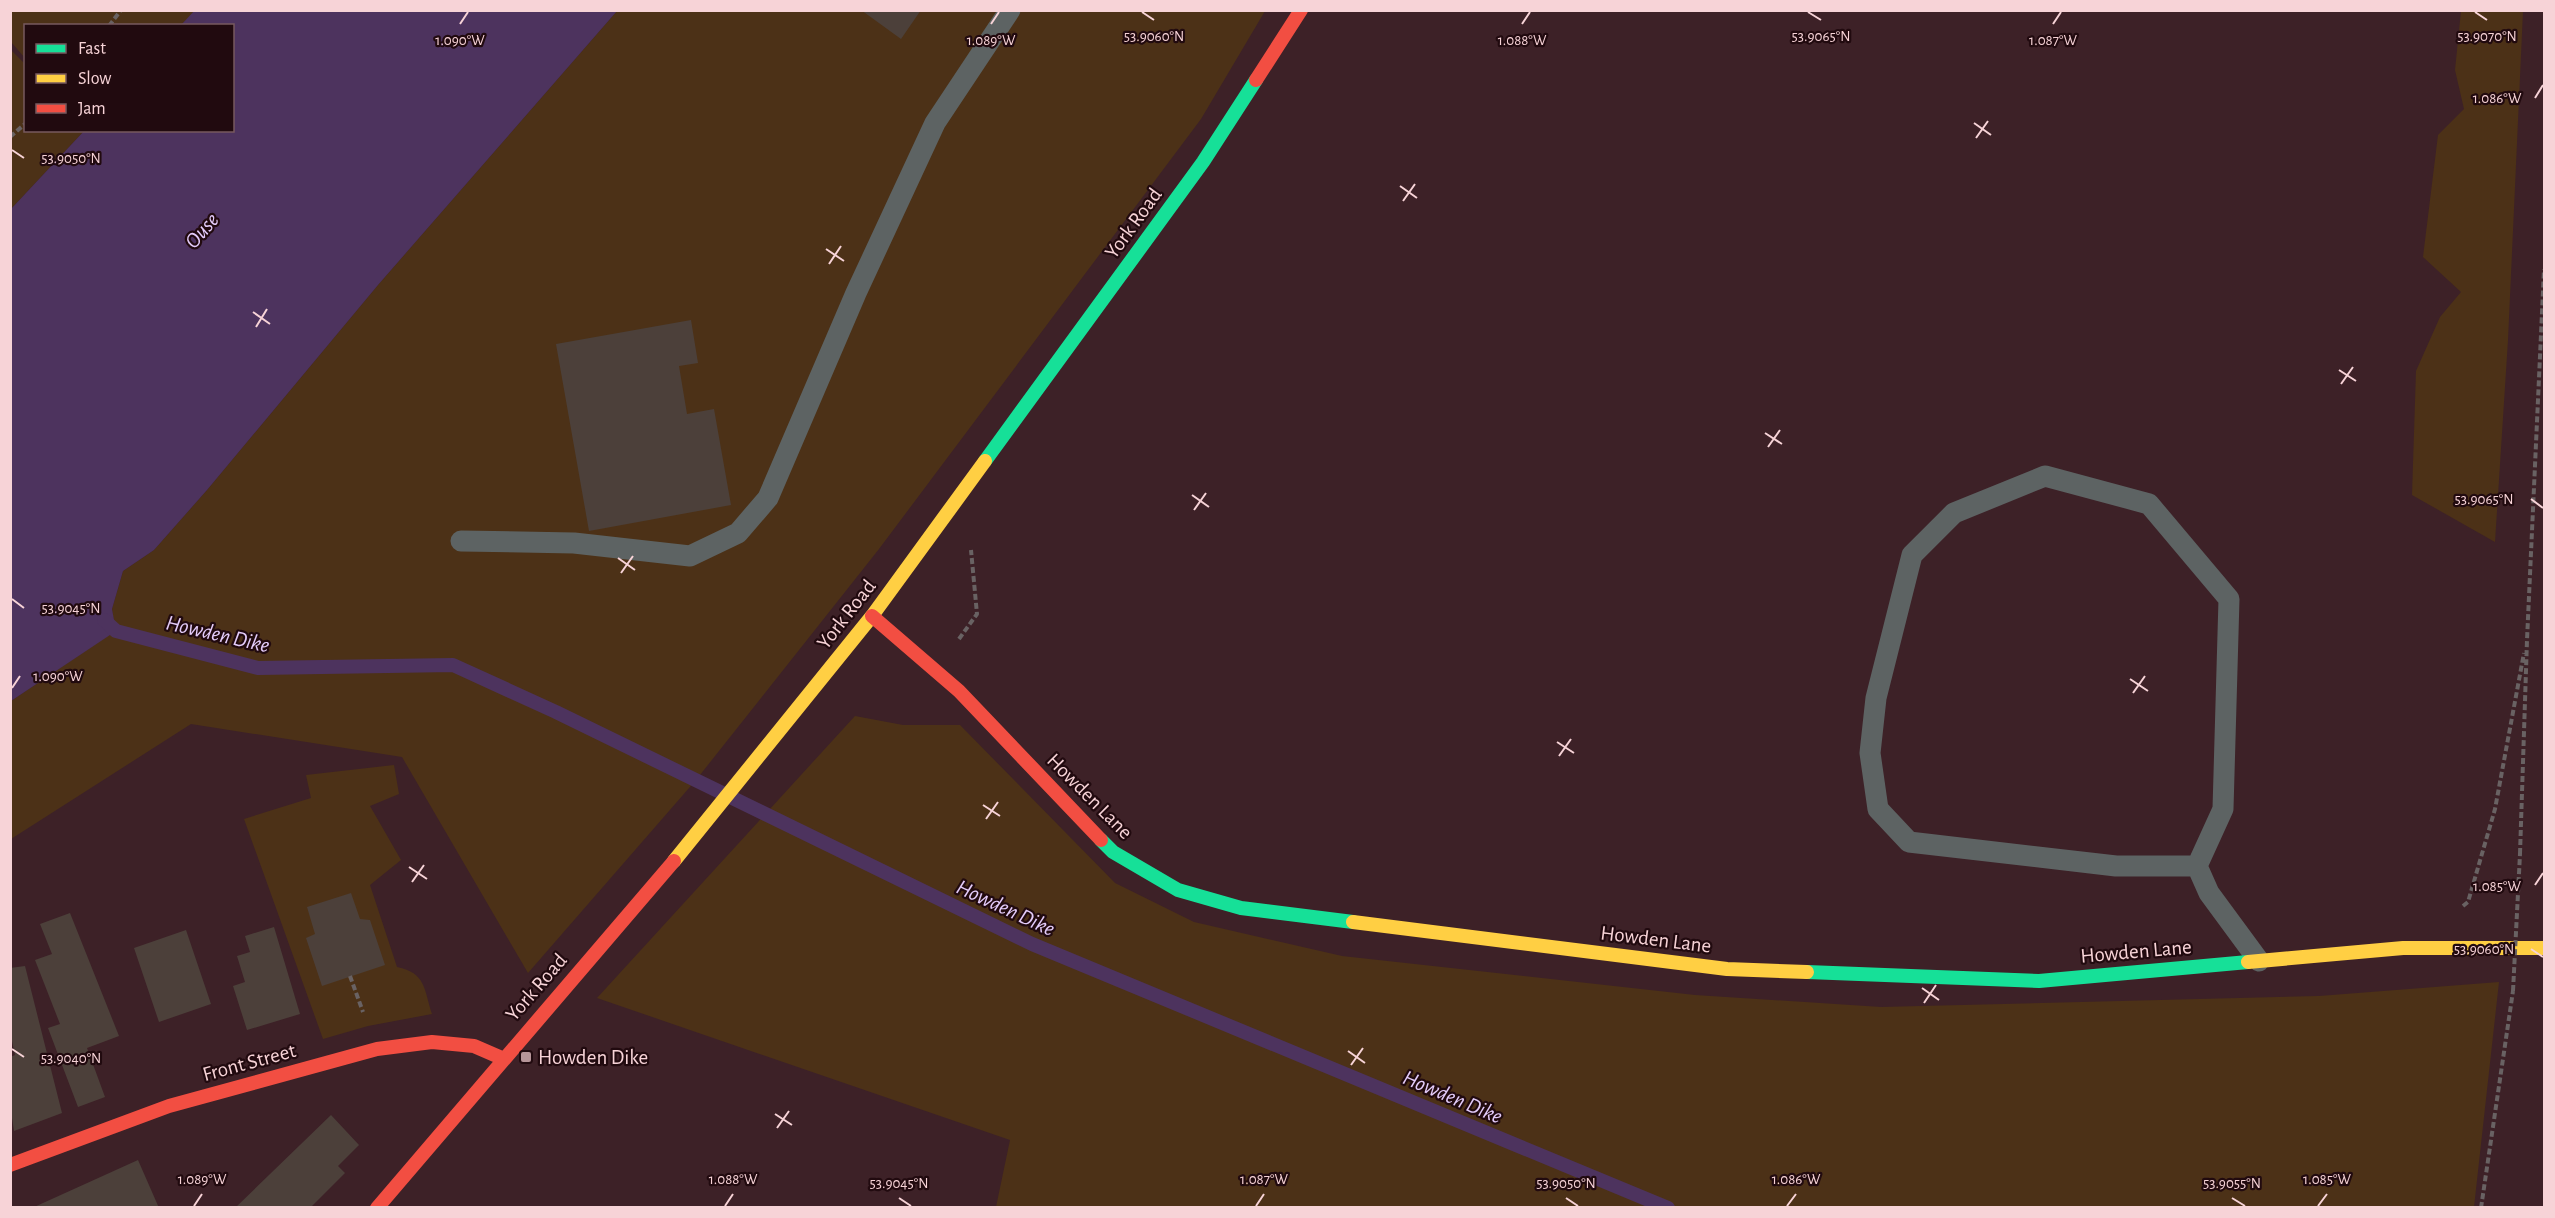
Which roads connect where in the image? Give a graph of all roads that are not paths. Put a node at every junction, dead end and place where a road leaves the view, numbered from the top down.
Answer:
1 (1010, 10) edge
2 (1301, 10) edge
3 (461, 541) dead end
4 (872, 616) junction
5 (2197, 866) junction
6 (2544, 948) edge
7 (2259, 961) junction
8 (504, 1059) junction
9 (10, 1165) edge
10 (377, 1208) edge

1 - 3 lane
2 - 4 street, York Road
4 - 7 street, Howden Lane
4 - 8 street, York Road
5 - 5 lane
5 - 7 lane
6 - 7 street, Howden Lane
8 - 9 street, Front Street
8 - 10 street, York Road

